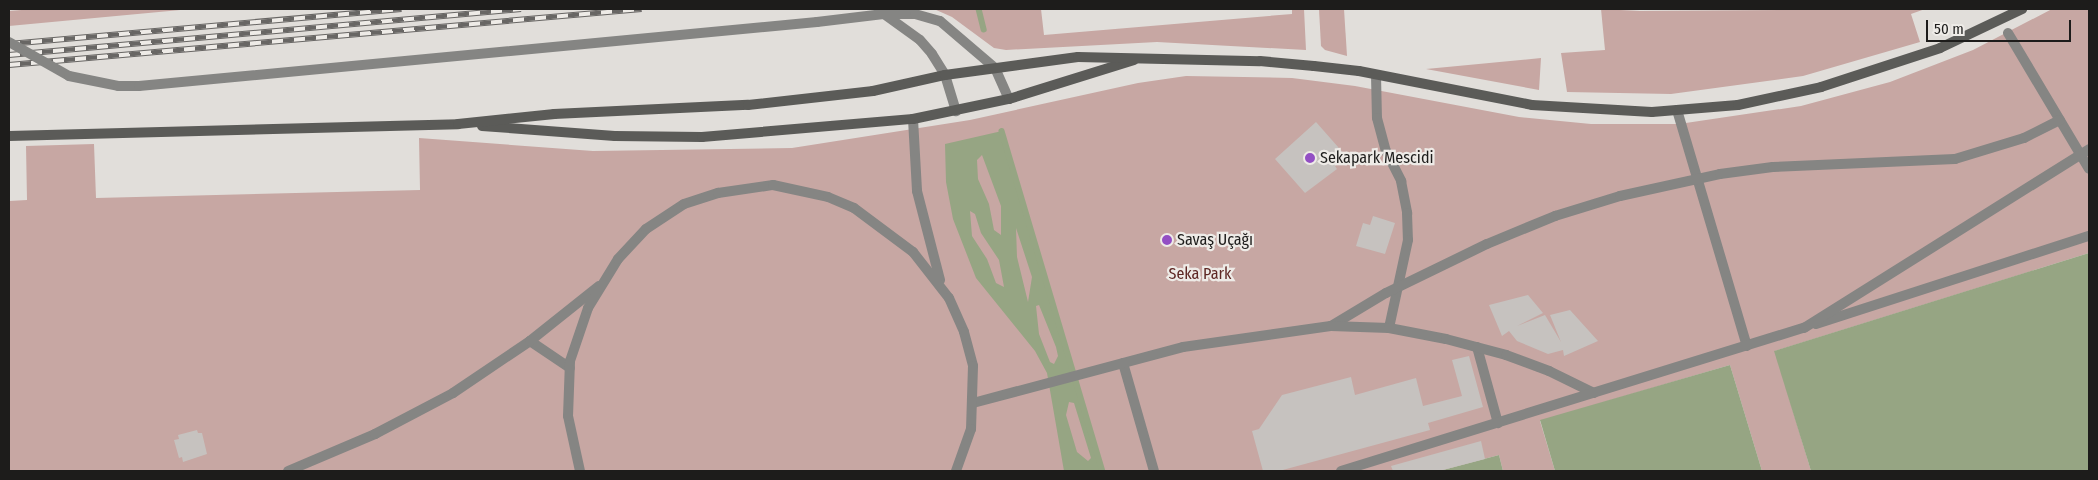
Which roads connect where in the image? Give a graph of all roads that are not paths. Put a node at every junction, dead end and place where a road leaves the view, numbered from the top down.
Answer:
1 (2022, 9) edge
2 (884, 14) junction
3 (2008, 33) dead end
4 (9, 42) edge
5 (1144, 57) junction
6 (995, 68) junction
7 (945, 74) junction
8 (1376, 76) junction
9 (1009, 99) junction
10 (1677, 110) junction
11 (956, 111) junction
12 (913, 119) junction
13 (2060, 120) junction
14 (458, 124) junction
15 (9, 136) edge
16 (2085, 152) edge
17 (2089, 169) edge
18 (1696, 179) junction
19 (2089, 236) edge
20 (602, 284) junction
21 (1396, 288) junction
22 (943, 290) junction
23 (1331, 326) junction
24 (1389, 328) junction
25 (1804, 328) junction
26 (530, 341) junction
27 (1747, 346) junction
28 (1477, 347) junction
29 (1123, 362) junction
30 (570, 368) junction
31 (1594, 393) junction
32 (973, 403) junction
33 (1498, 423) junction
34 (288, 471) edge
35 (580, 471) edge
36 (956, 471) edge
37 (1154, 471) edge
38 (1341, 471) edge

1 - 10 main road
2 - 4 street, bridge
2 - 6 street
2 - 7 street
3 - 13 street
5 - 6 main road
5 - 8 main road
5 - 9 main road
6 - 7 main road
6 - 9 street
7 - 11 street
7 - 14 main road
8 - 10 main road
8 - 21 street
9 - 11 main road
10 - 18 street
11 - 12 main road
12 - 14 main road
12 - 22 street
13 - 16 street
13 - 18 street
14 - 15 main road
16 - 17 street
16 - 25 street
18 - 21 street
18 - 27 street
19 - 25 street
20 - 22 street
20 - 26 street
20 - 30 street
21 - 23 street
21 - 24 street
22 - 32 street
23 - 24 street
23 - 29 street
24 - 28 street
25 - 27 street
26 - 30 street
26 - 34 street
27 - 31 street
28 - 31 street
28 - 33 street
29 - 32 street
29 - 37 street
30 - 35 street
31 - 33 street
32 - 36 street
33 - 38 street

